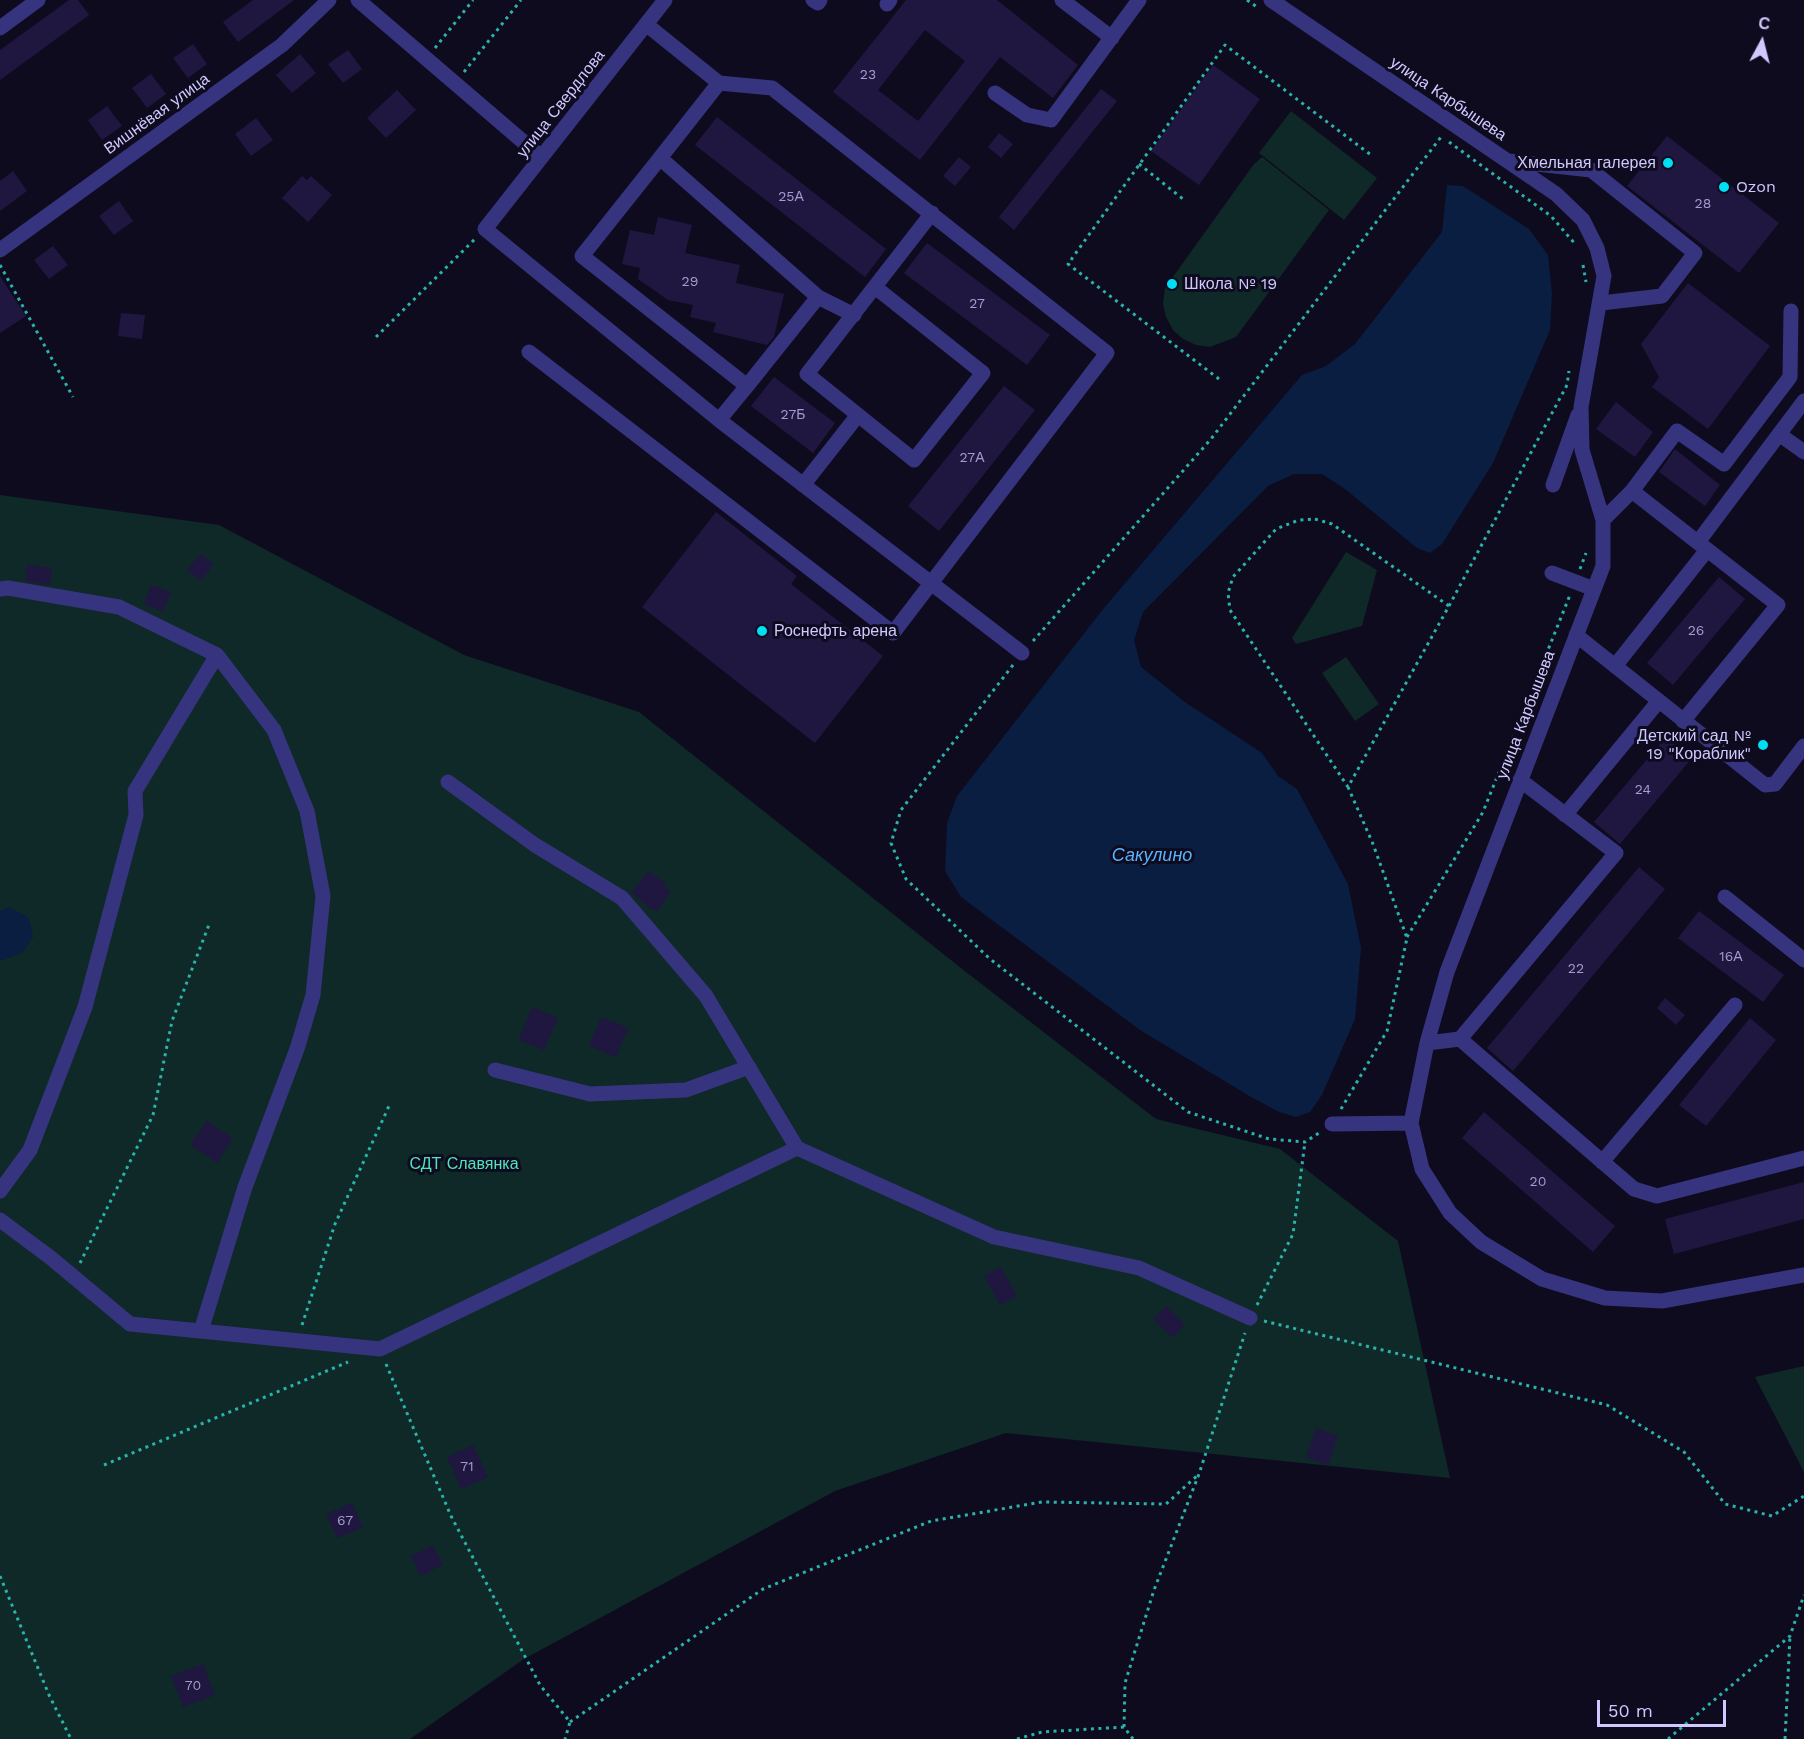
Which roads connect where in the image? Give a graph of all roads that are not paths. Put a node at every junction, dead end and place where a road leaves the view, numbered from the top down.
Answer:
1 (38, 0) edge
2 (329, 0) edge
3 (358, 0) edge
4 (664, 0) edge
5 (813, 0) edge
6 (820, 0) edge
7 (1062, 0) edge
8 (1139, 0) edge
9 (1272, 0) edge
10 (647, 25) junction
11 (0, 27) edge
12 (1112, 38) junction
13 (718, 83) junction
14 (995, 93) dead end
15 (541, 157) junction
16 (660, 158) junction
17 (1506, 160) junction
18 (932, 213) junction
19 (0, 250) edge
20 (875, 286) junction
21 (818, 297) junction
22 (1601, 303) junction
23 (1791, 311) dead end
24 (854, 315) junction
25 (529, 352) dead end
26 (747, 386) junction
27 (1804, 401) edge
28 (1581, 407) junction
29 (858, 415) junction
30 (719, 420) junction
31 (1779, 434) junction
32 (1804, 452) edge
33 (803, 485) junction
34 (1553, 485) dead end
35 (1632, 491) junction
36 (1603, 520) junction
37 (1702, 546) junction
38 (1552, 573) dead end
39 (931, 585) junction
40 (0, 589) edge
41 (1594, 589) junction
42 (1576, 635) junction
43 (1022, 653) road end
44 (217, 655) junction
45 (1615, 666) junction
46 (1658, 702) junction
47 (1683, 721) junction
48 (1804, 746) edge
49 (1520, 780) junction
50 (448, 782) dead end
51 (1564, 815) junction
52 (1725, 897) dead end
53 (1804, 960) edge
54 (1735, 1005) dead end
55 (1460, 1040) junction
56 (1427, 1044) junction
57 (748, 1067) junction
58 (495, 1070) dead end
59 (1411, 1123) junction
60 (1332, 1124) road end
61 (797, 1148) junction
62 (1804, 1158) edge
63 (1602, 1162) junction
64 (0, 1191) edge
65 (0, 1221) edge
66 (1804, 1275) edge
67 (1250, 1318) road end
68 (201, 1330) junction

1 - 11 street
2 - 19 street, Вишнёвая улица
3 - 15 street
4 - 10 street, улица Свердлова
5 - 6 street
7 - 12 street
8 - 12 street
9 - 17 street, улица Карбышева
10 - 13 street
10 - 15 street, улица Свердлова
12 - 14 street
13 - 16 street
13 - 18 street
15 - 30 street, улица Свердлова
16 - 21 street
16 - 26 street
17 - 22 street, улица Карбышева
17 - 22 street
18 - 20 street
18 - 39 street
20 - 24 street
20 - 29 street
21 - 24 street
21 - 26 street
22 - 28 street, улица Карбышева
23 - 35 street
24 - 29 street
25 - 39 street
26 - 30 street
27 - 31 street
28 - 34 street
28 - 36 street, улица Карбышева
29 - 33 street
30 - 33 street
31 - 32 street
31 - 37 street
33 - 39 street
35 - 36 street
35 - 37 street
36 - 41 street, улица Карбышева
37 - 45 street
37 - 47 street
38 - 41 street
39 - 43 street
40 - 44 street
41 - 42 street, улица Карбышева
42 - 45 street
42 - 49 street, улица Карбышева
44 - 64 street
44 - 68 street
45 - 46 street
46 - 47 street
46 - 51 street
47 - 48 street
49 - 51 street
49 - 56 street, улица Карбышева
50 - 57 street
51 - 55 street
52 - 53 street
54 - 63 street
55 - 56 street
55 - 63 street
56 - 59 street, улица Карбышева
57 - 58 street
57 - 61 street
59 - 60 street
59 - 66 street, улица Карбышева
61 - 67 street
61 - 68 street
62 - 63 street
65 - 68 street

